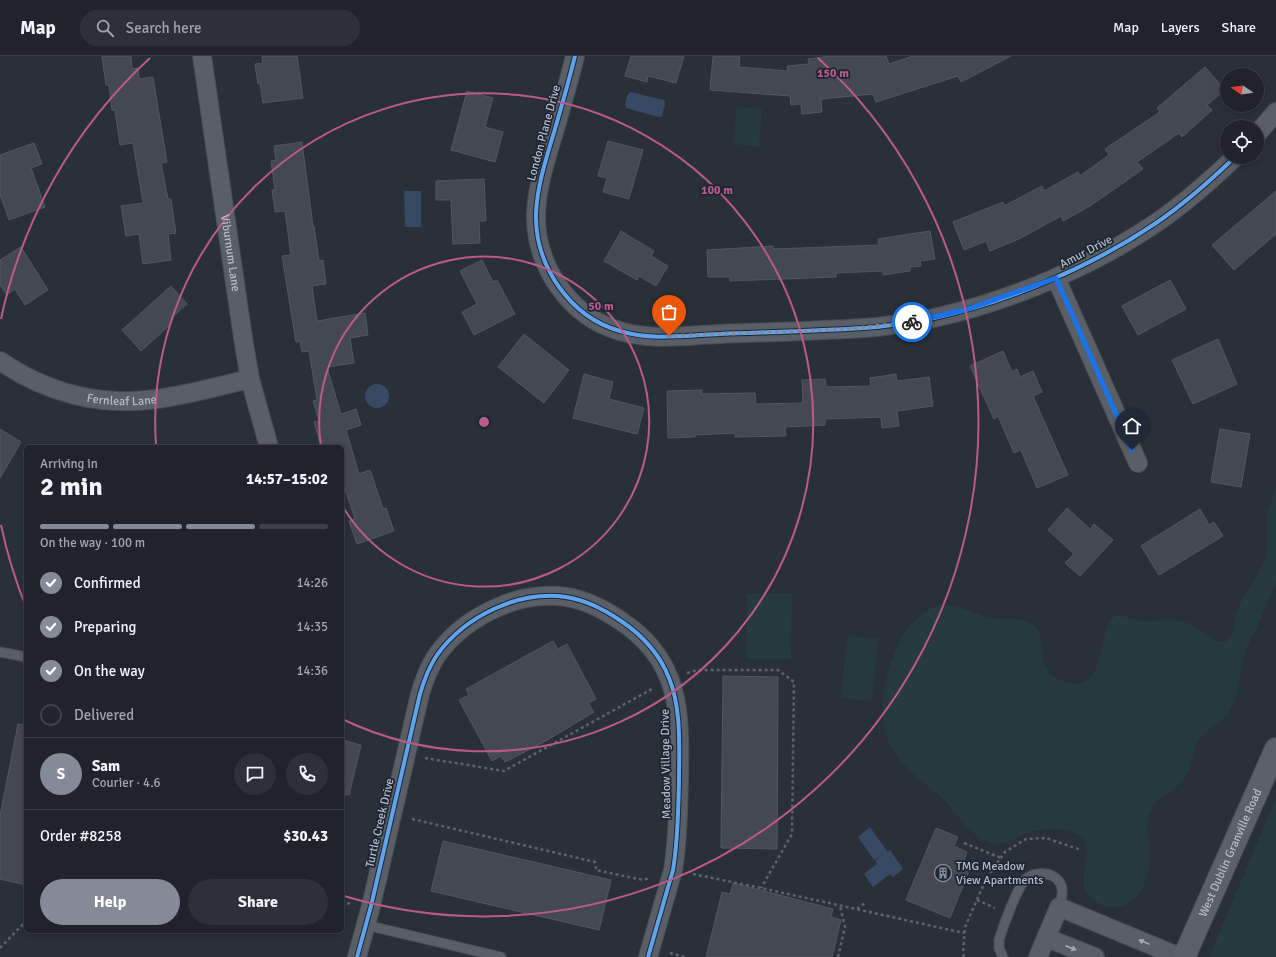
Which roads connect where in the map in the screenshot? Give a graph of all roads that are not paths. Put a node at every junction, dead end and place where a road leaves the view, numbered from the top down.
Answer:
1 (202, 56) edge
2 (575, 56) edge
3 (1276, 112) edge
4 (1264, 126) edge
5 (1227, 164) edge
6 (1056, 278) junction
7 (557, 284) joint
8 (0, 361) edge
9 (250, 380) junction
10 (268, 445) edge
11 (1138, 463) dead end
12 (0, 652) edge
13 (24, 657) edge
14 (420, 694) joint
15 (1276, 749) edge
16 (1059, 907) junction
17 (366, 925) junction
18 (1047, 938) junction
19 (357, 957) edge
20 (501, 957) edge
21 (648, 957) edge
22 (1003, 957) edge
23 (1038, 957) edge
24 (1095, 957) edge
25 (1180, 957) edge
26 (1184, 957) edge

1 - 9 street, Viburnum Lane
2 - 7 street, London Plane Drive
3 - 4 street
5 - 6 street, Amur Drive
6 - 7 street, Amur Drive
6 - 11 street
8 - 9 street, Fernleaf Lane
9 - 10 street, Viburnum Lane
12 - 13 lane
14 - 17 street, Turtle Creek Drive
14 - 21 street, Meadow Village Drive
15 - 26 main road, West Dublin Granville Road
16 - 18 street
16 - 22 lane
25 -> 16 street
17 - 19 street, Turtle Creek Drive
17 - 20 lane
18 - 23 street
18 -> 24 street

